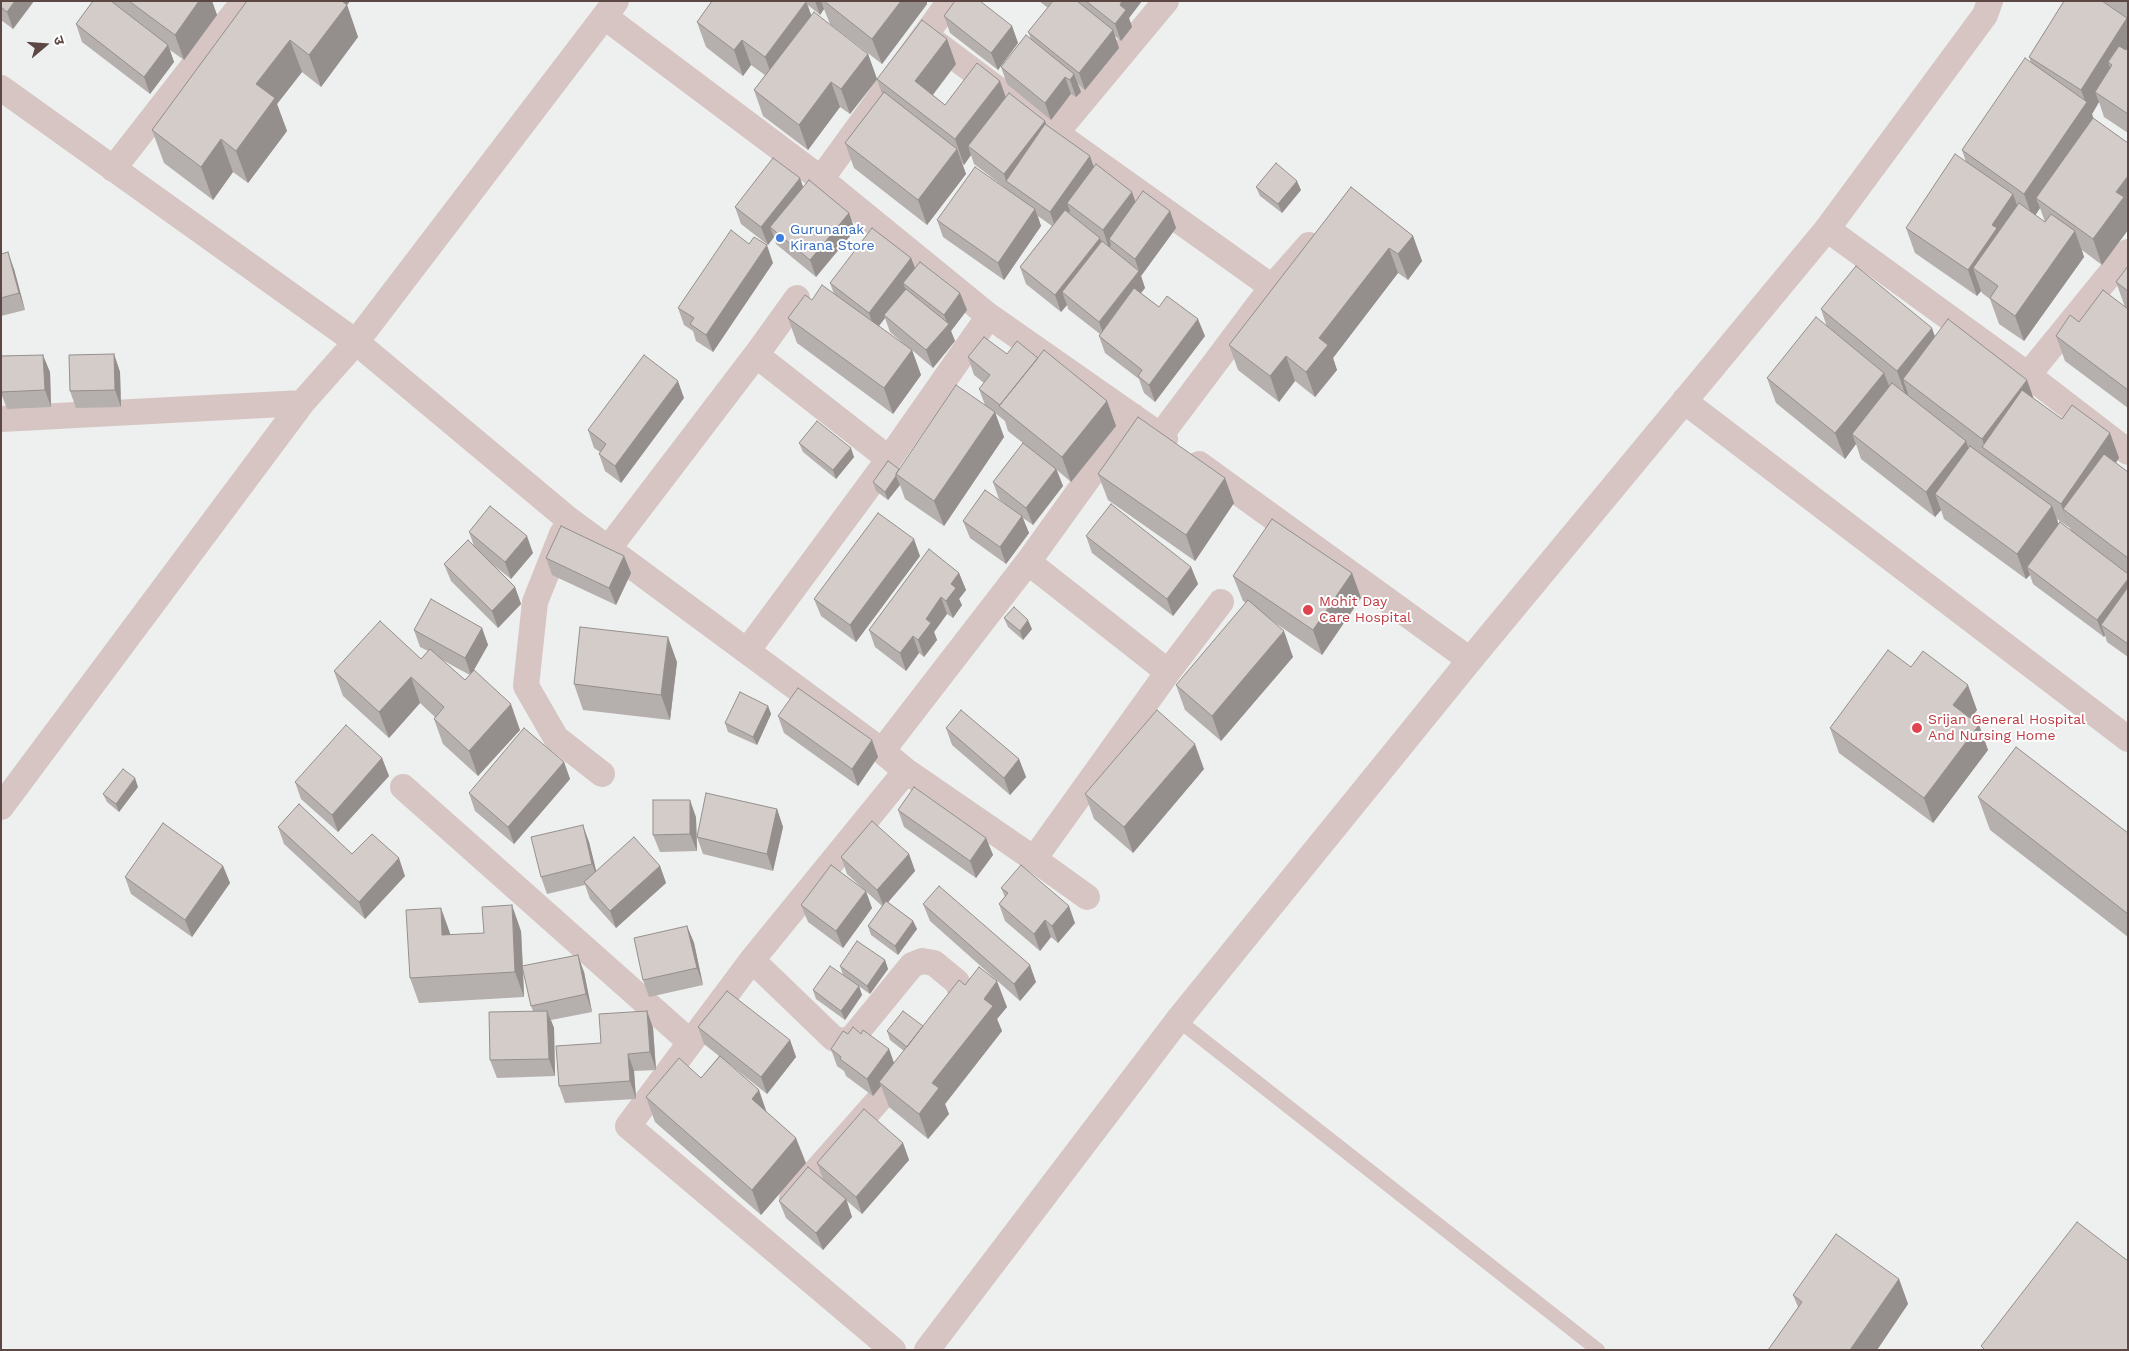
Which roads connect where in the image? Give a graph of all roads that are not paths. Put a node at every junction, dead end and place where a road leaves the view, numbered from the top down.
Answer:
1 (950, 1) edge
2 (1166, 1) edge
3 (1990, 1) edge
4 (237, 4) edge
5 (611, 9) edge
6 (925, 34) junction
7 (1, 88) edge
8 (1056, 133) junction
9 (113, 169) junction
10 (821, 179) junction
11 (1323, 229) edge
12 (1827, 229) junction
13 (2128, 252) edge
14 (1272, 287) junction
15 (797, 298) dead end
16 (989, 316) junction
17 (356, 342) junction
18 (756, 355) junction
19 (2028, 375) junction
20 (1684, 401) junction
21 (302, 403) junction
22 (1133, 416) junction
23 (1, 419) edge
24 (1160, 436) junction
25 (2128, 452) edge
26 (889, 459) junction
27 (568, 519) junction
28 (608, 549) junction
29 (1028, 562) junction
30 (1221, 602) dead end
31 (748, 651) junction
32 (1470, 660) junction
33 (1168, 672) junction
34 (2128, 739) edge
35 (882, 751) junction
36 (906, 771) junction
37 (602, 774) dead end
38 (403, 788) dead end
39 (1, 807) edge
40 (1034, 859) junction
41 (1088, 897) dead end
42 (752, 960) junction
43 (1178, 1020) junction
44 (940, 1030) edge
45 (690, 1042) junction
46 (921, 1052) edge
47 (786, 1205) edge
48 (893, 1350) edge
49 (926, 1350) edge
50 (1598, 1350) edge

1 - 6 street
2 - 8 street
3 - 12 street
4 - 9 street
5 - 10 street
5 - 17 street
6 - 8 street
6 - 10 street
7 - 9 street
8 - 14 street
9 - 17 street
10 - 16 street
11 - 14 street
12 - 19 street
12 - 20 street
13 - 19 street
14 - 24 street
15 - 18 street
16 - 22 street
16 - 26 street
17 - 21 street
17 - 27 street
18 - 26 street
18 - 28 street
19 - 25 street
20 - 32 street
20 - 34 street
21 - 23 street
21 - 39 street
22 - 24 street
22 - 29 street
24 - 32 street
26 - 31 street
27 - 28 street
27 - 37 street
28 - 31 street
29 - 33 street
29 - 35 street
30 - 33 street
31 - 35 street
32 - 43 street
33 - 40 street
35 - 36 street
36 - 40 street
36 - 42 street
38 - 45 street
40 - 41 street
42 - 44 street
42 - 45 street
43 - 49 street
43 - 50 lane
45 - 48 street
46 - 47 street

